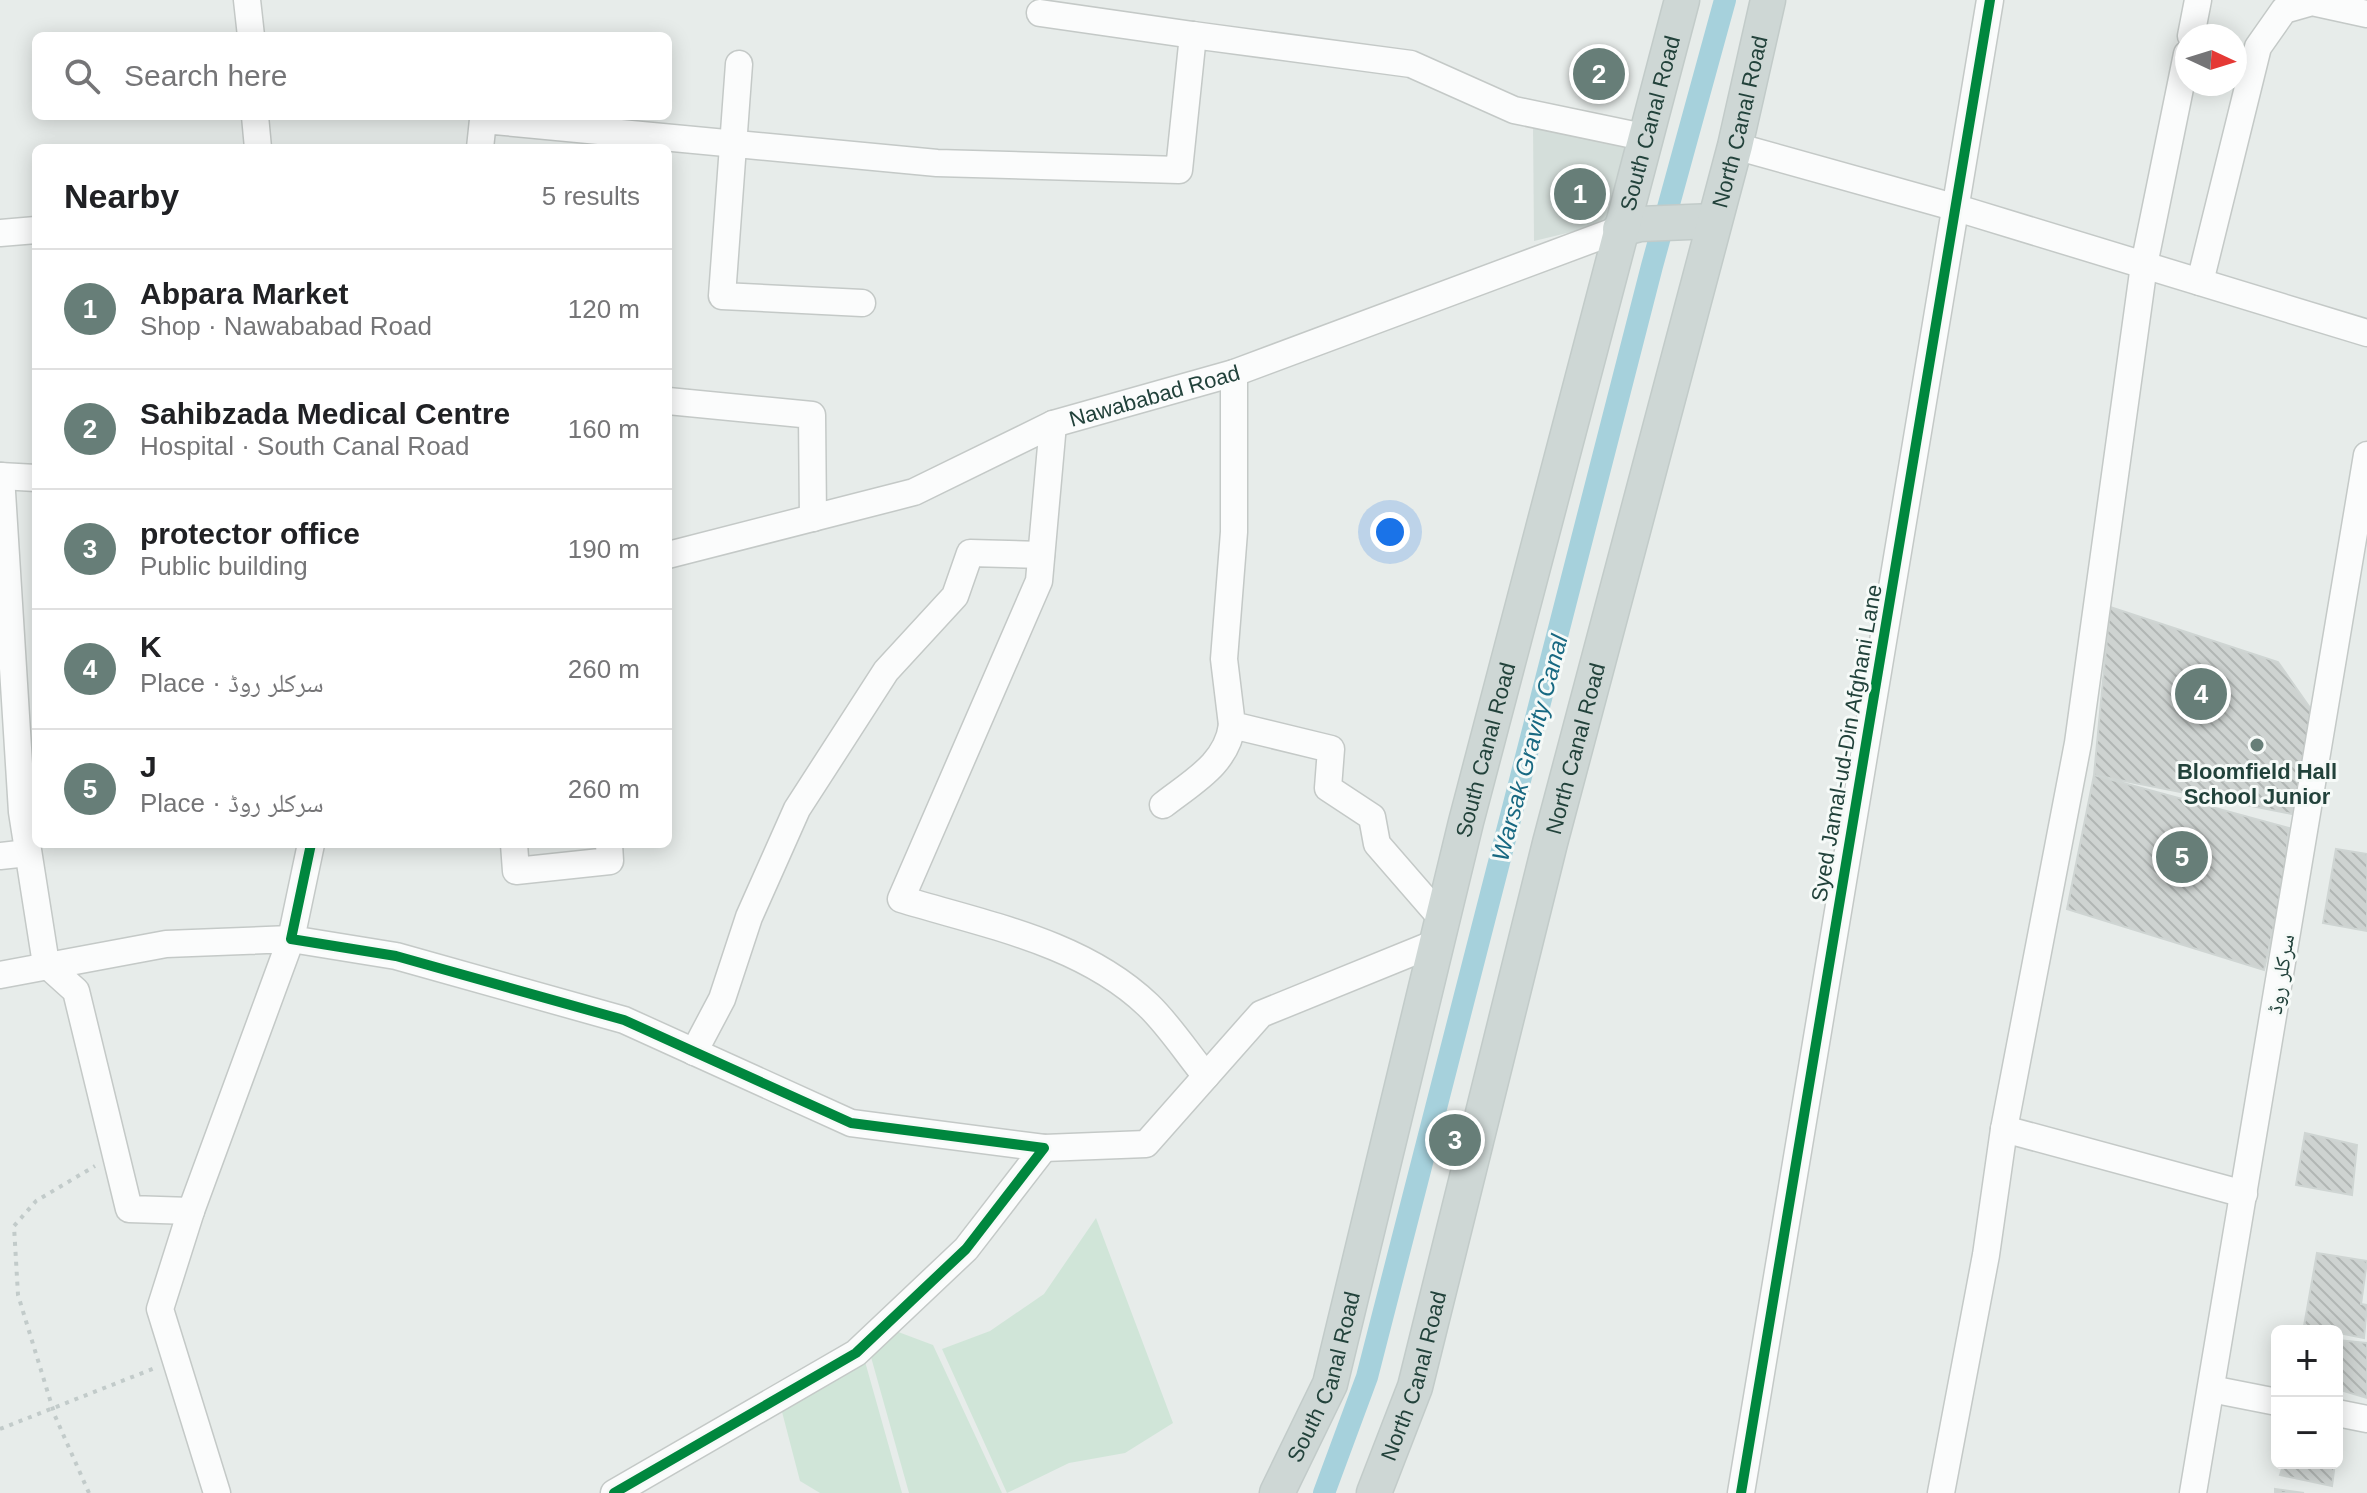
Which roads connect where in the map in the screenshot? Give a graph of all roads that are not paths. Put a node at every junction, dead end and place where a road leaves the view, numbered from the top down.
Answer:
1 (247, 0) edge
2 (1682, 0) edge
3 (1768, 0) edge
4 (1990, 0) edge
5 (2198, 0) edge
6 (1040, 13) dead end
7 (2367, 14) edge
8 (2193, 24) edge
9 (251, 32) edge
10 (1193, 35) junction
11 (739, 64) dead end
12 (2178, 96) edge
13 (255, 120) edge
14 (483, 120) edge
15 (483, 120) edge
16 (1648, 138) junction
17 (730, 143) junction
18 (258, 144) edge
19 (480, 144) edge
20 (1735, 146) junction
21 (1957, 208) junction
22 (1699, 222) junction
23 (1630, 226) junction
24 (32, 230) edge
25 (0, 233) edge
26 (2144, 265) junction
27 (2200, 282) junction
28 (862, 303) dead end
29 (2367, 333) edge
30 (1234, 373) junction
31 (672, 401) edge
32 (1053, 424) junction
33 (2367, 455) edge
34 (0, 476) edge
35 (32, 478) edge
36 (813, 518) junction
37 (672, 554) edge
38 (1041, 555) junction
39 (7, 692) edge
40 (1232, 725) junction
41 (1163, 805) dead end
42 (310, 848) edge
43 (514, 848) edge
44 (609, 848) edge
45 (28, 853) junction
46 (0, 856) edge
47 (1441, 931) junction
48 (291, 939) junction
49 (46, 964) junction
50 (0, 975) edge
51 (694, 1052) junction
52 (1206, 1076) junction
53 (2004, 1129) junction
54 (1044, 1148) junction
55 (2244, 1194) junction
56 (191, 1211) junction
57 (2211, 1389) junction
58 (2271, 1401) edge
59 (2343, 1414) edge
60 (2367, 1419) edge
61 (217, 1493) edge
62 (614, 1493) edge
63 (1277, 1493) edge
64 (1374, 1493) edge
65 (1741, 1493) edge
66 (1941, 1493) edge
67 (2193, 1493) edge

1 - 9 street
2 - 16 main road, South Canal Road
3 - 20 main road, North Canal Road
4 - 21 street, Syed Jamal-ud-Din Afghani Lane
5 - 8 street
6 - 10 street
7 - 27 street
10 - 16 street
10 - 17 street
11 - 17 street
12 - 26 street
13 - 18 street
14 - 19 street
15 - 17 street
16 - 23 main road, South Canal Road
17 - 28 street
20 - 21 street
20 - 22 main road, North Canal Road
21 - 26 street
21 - 65 street, Syed Jamal-ud-Din Afghani Lane
22 - 23 main road
22 - 64 main road, North Canal Road
23 - 30 street, Nawababad Road
23 - 47 main road, South Canal Road
24 - 25 street
26 - 27 street
26 - 53 street
27 - 29 street
30 - 32 street, Nawababad Road
30 - 40 street
31 - 36 street
32 - 36 street, Nawababad Road
32 - 38 street
33 - 55 street, سرکلر روڈ
34 - 35 street
34 - 39 street
36 - 37 street, Nawababad Road
38 - 51 street
38 - 52 street
39 - 45 street
40 - 41 street
40 - 47 street
42 - 48 street
43 - 44 street
45 - 46 street
45 - 49 street
47 - 52 street
47 - 63 main road, South Canal Road
48 - 49 street
48 - 51 street
48 - 56 street
49 - 50 street
49 - 56 street
51 - 54 street
52 - 54 street
53 - 55 street
53 - 66 street
54 - 62 street
55 - 57 street, سرکلر روڈ
56 - 61 street
57 - 58 street
57 - 67 street, سرکلر روڈ
59 - 60 street

